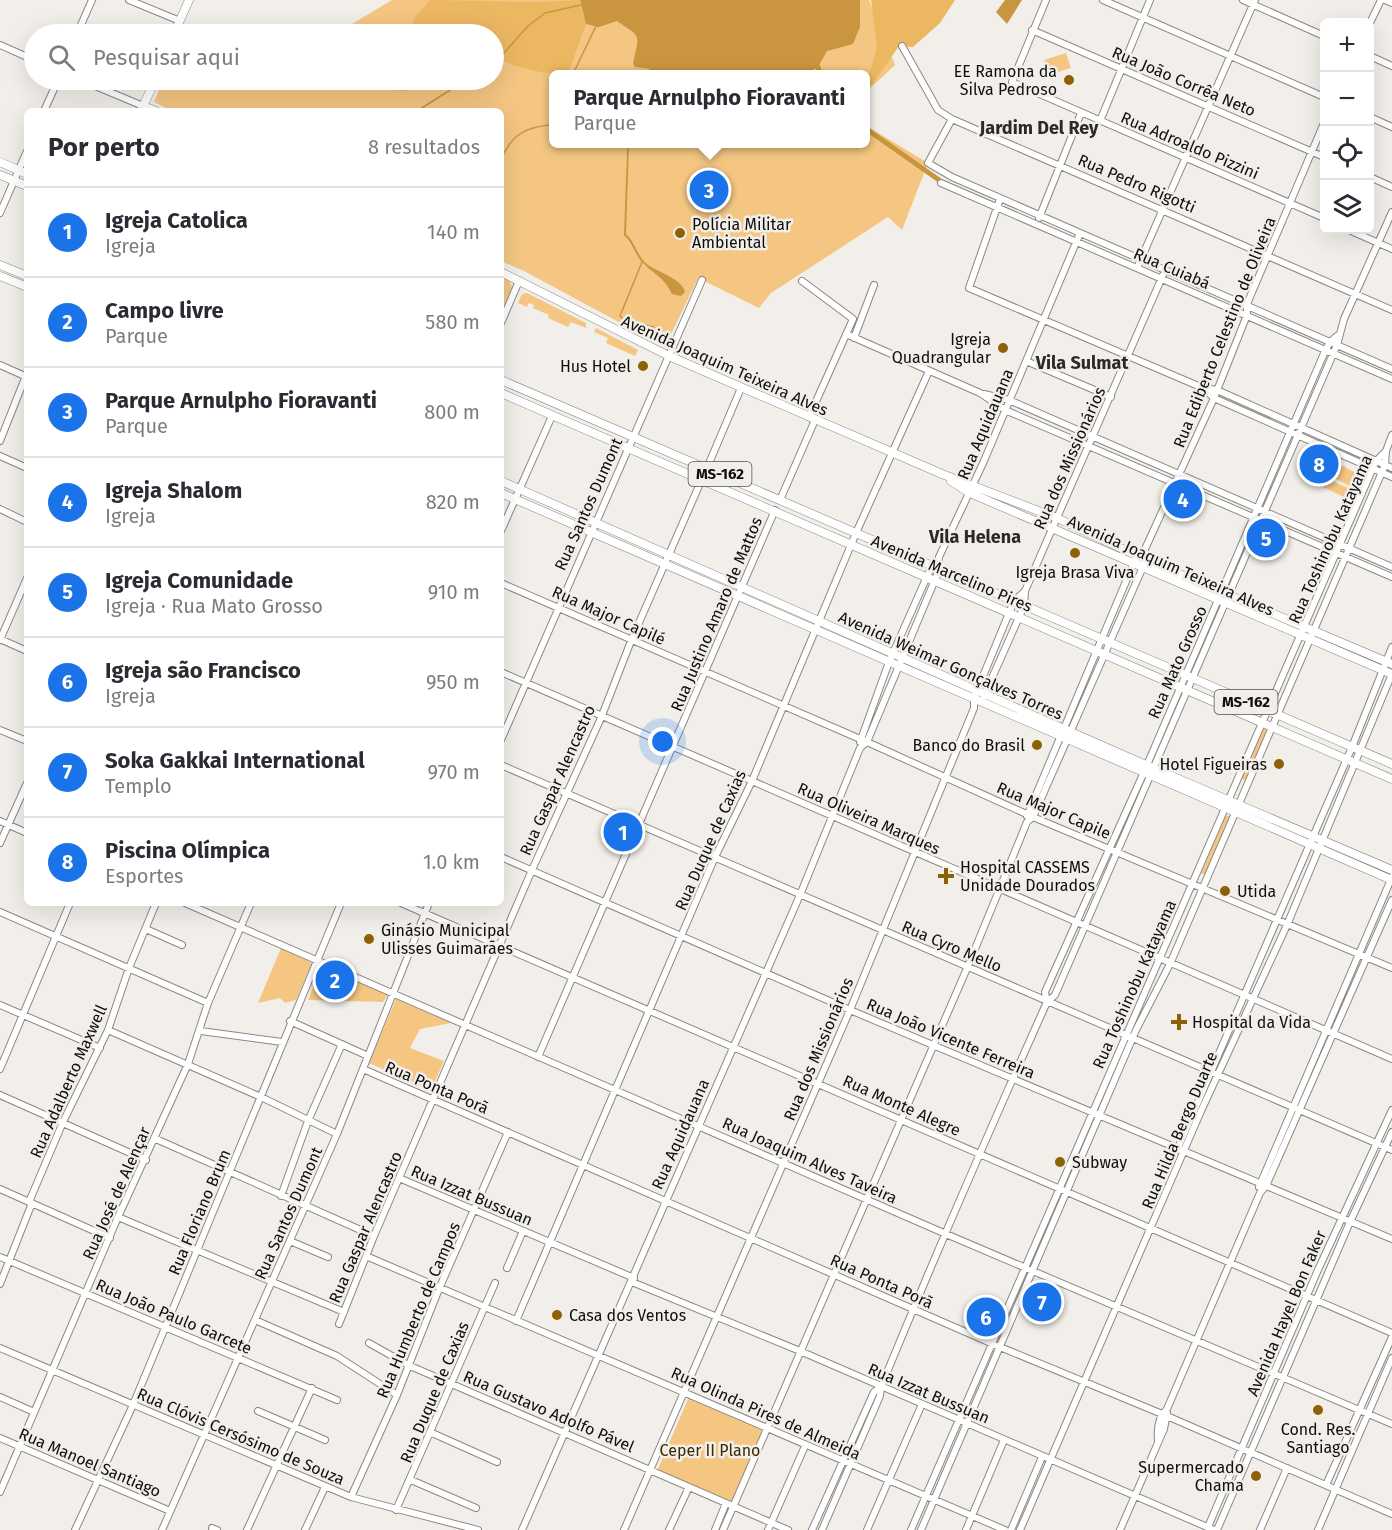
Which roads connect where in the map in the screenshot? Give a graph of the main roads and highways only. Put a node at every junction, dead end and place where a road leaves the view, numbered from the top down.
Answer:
1 (189, 0) edge
2 (179, 24) edge
3 (151, 90) edge
4 (142, 108) edge
5 (0, 162) edge
6 (24, 172) edge
7 (0, 175) edge
8 (24, 185) edge
9 (0, 265) edge
10 (504, 274) edge
11 (24, 275) edge
12 (0, 276) edge
13 (24, 286) edge
14 (504, 381) edge
15 (504, 394) edge
16 (707, 468) junction
17 (942, 474) junction
18 (702, 479) junction
19 (504, 482) edge
20 (504, 494) edge
21 (780, 500) junction
22 (775, 510) junction
23 (1135, 559) junction
24 (740, 591) junction
25 (816, 626) junction
26 (1311, 635) junction
27 (901, 662) junction
28 (1389, 663) edge
29 (1392, 674) edge
30 (1392, 764) edge
31 (1392, 779) edge
32 (1322, 844) junction
33 (1392, 870) edge
34 (1392, 878) edge

1 - 2 main road
3 - 4 main road
5 - 6 main road
7 - 8 main road
9 - 11 main road
10 - 17 main road, Avenida Joaquim Teixeira Alves
12 - 13 main road
14 - 16 main road, Avenida Marcelino Pires / MS-162
15 - 18 main road, Avenida Marcelino Pires / MS-162
16 - 18 main road
16 - 21 main road, Avenida Marcelino Pires / MS-162
17 - 23 main road, Avenida Joaquim Teixeira Alves
17 - 23 main road, Avenida Joaquim Teixeira Alves
18 - 22 main road, Avenida Marcelino Pires / MS-162
19 - 24 main road, Avenida Weimar Gonçalves Torres
20 - 24 main road, Avenida Weimar Gonçalves Torres
21 - 22 main road
21 - 30 main road, Avenida Marcelino Pires / MS-162
22 - 31 main road, Avenida Marcelino Pires / MS-162
23 - 26 main road, Avenida Joaquim Teixeira Alves
24 - 25 main road, Avenida Weimar Gonçalves Torres
25 - 27 main road, Avenida Weimar Gonçalves Torres
25 - 27 main road, Avenida Weimar Gonçalves Torres
26 - 28 main road, Avenida Joaquim Teixeira Alves
26 - 29 main road, Avenida Joaquim Teixeira Alves
27 - 32 main road, Avenida Weimar Gonçalves Torres
32 - 33 main road, Avenida Weimar Gonçalves Torres
32 - 34 main road, Avenida Weimar Gonçalves Torres

